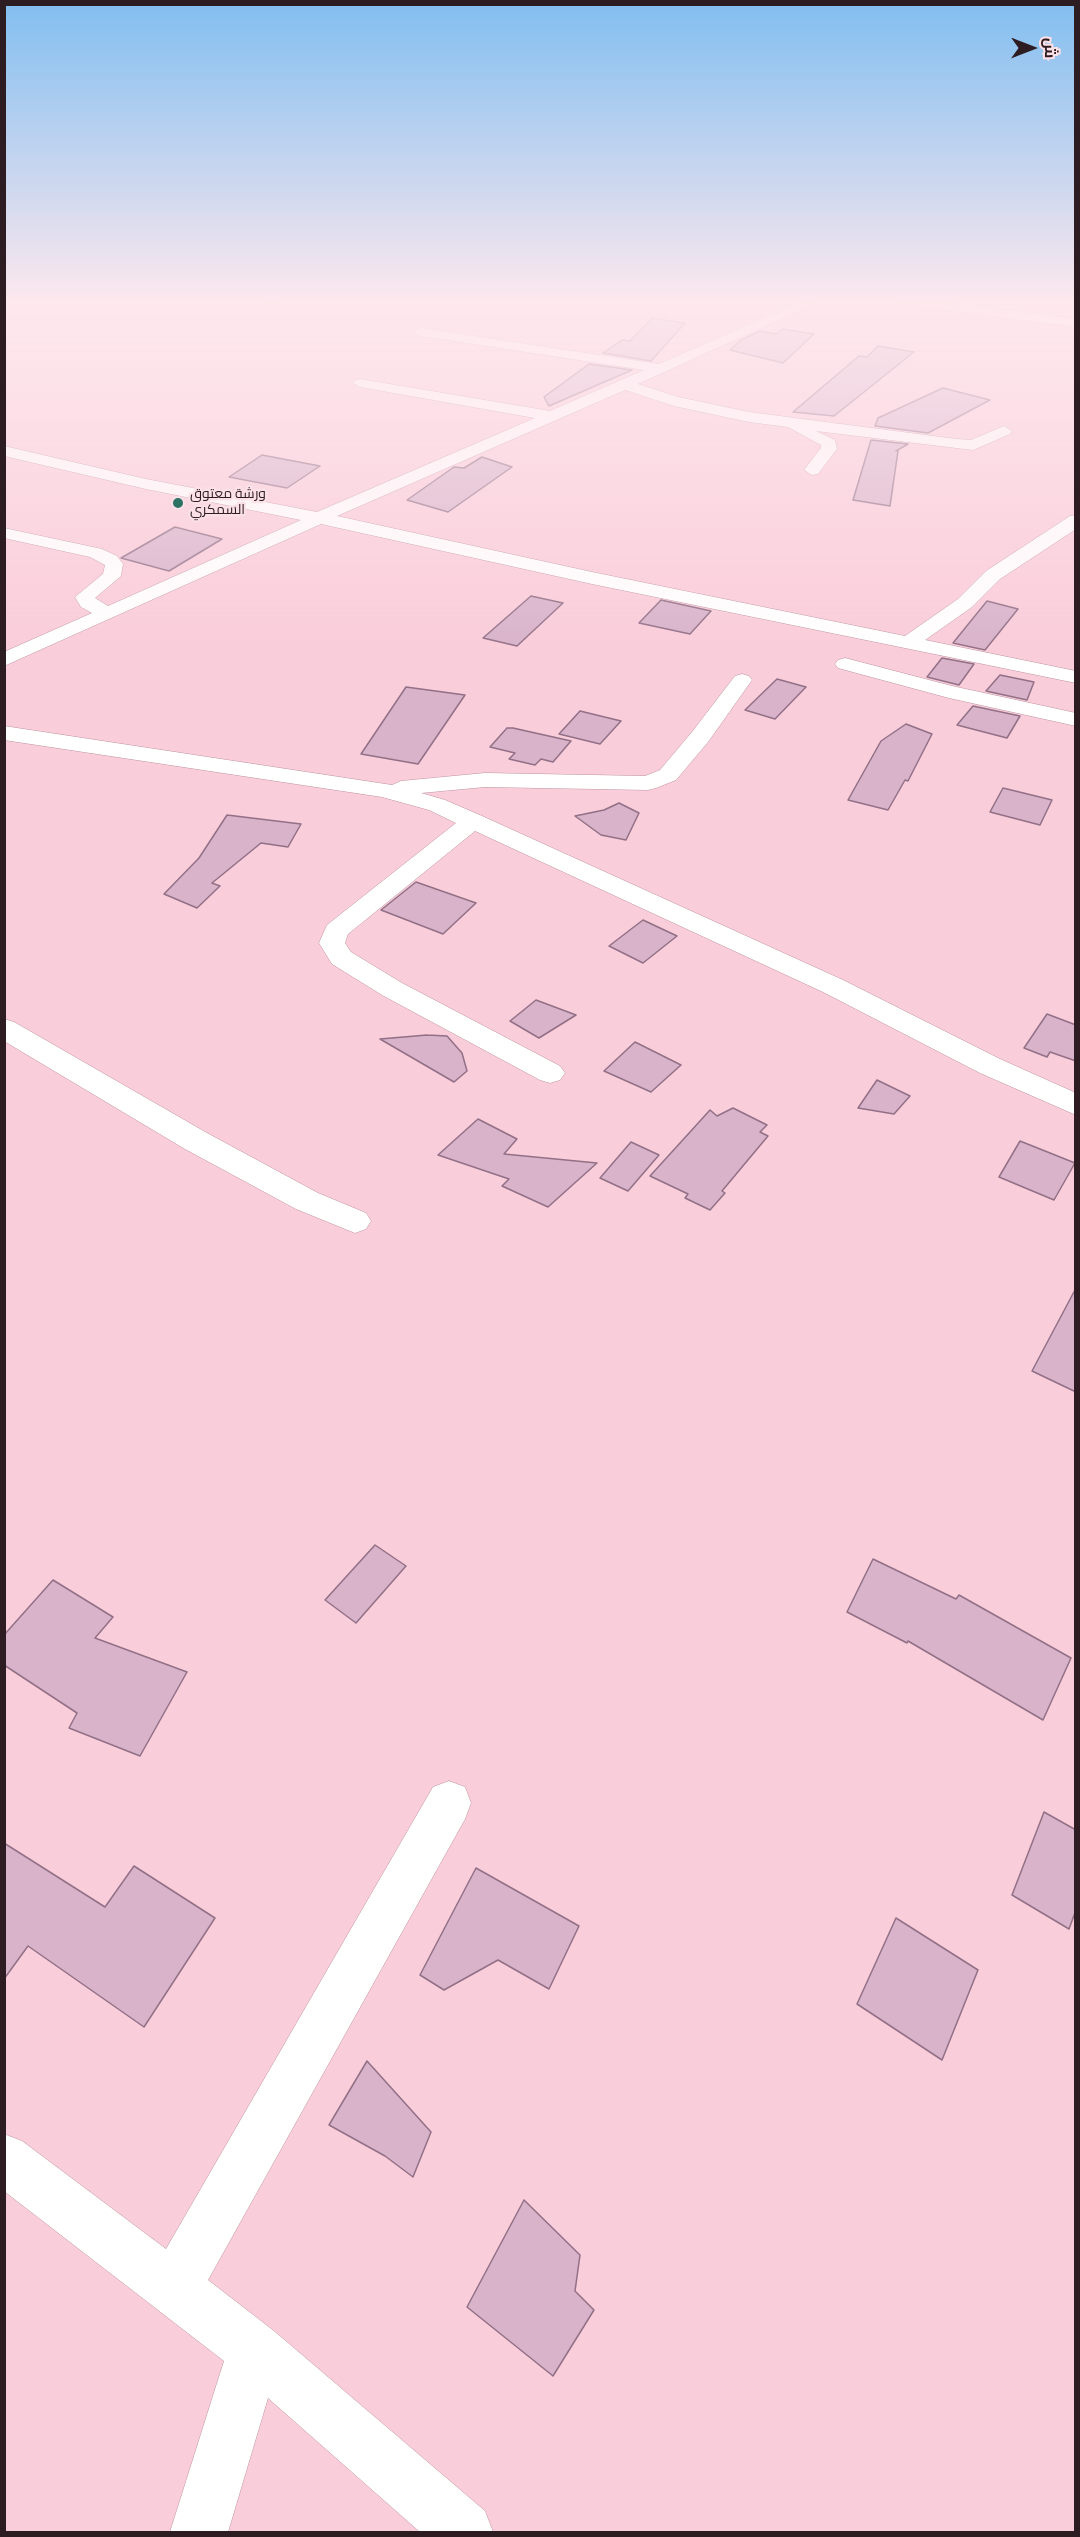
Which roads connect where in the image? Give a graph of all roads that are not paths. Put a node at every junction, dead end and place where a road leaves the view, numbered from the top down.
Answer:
1 (549, 417) edge
2 (759, 417) edge
3 (785, 421) junction
4 (1004, 431) dead end
5 (4, 451) edge
6 (812, 470) dead end
7 (319, 518) junction
8 (1076, 520) edge
9 (4, 533) edge
10 (108, 613) junction
11 (875, 636) junction
12 (908, 643) junction
13 (4, 660) edge
14 (1076, 677) edge
15 (742, 681) dead end
16 (1076, 720) edge
17 (4, 733) edge
18 (384, 790) junction
19 (474, 821) junction
20 (4, 1028) edge
21 (550, 1073) dead end
22 (1076, 1105) edge
23 (355, 1221) dead end
24 (449, 1803) dead end
25 (4, 2159) edge
26 (174, 2288) junction
27 (255, 2350) junction
28 (199, 2532) edge
29 (464, 2532) edge

1 - 7 street
2 - 3 street
3 - 4 street
3 - 6 street
5 - 7 street
7 - 10 street
7 - 11 street
8 - 12 street
9 - 10 street
10 - 13 street
11 - 12 street
11 - 16 street
12 - 14 street
15 - 18 street
17 - 18 street
18 - 19 street
19 - 21 street
19 - 22 street
20 - 23 street
24 - 26 street
25 - 26 street
26 - 27 street
27 - 28 street
27 - 29 street

